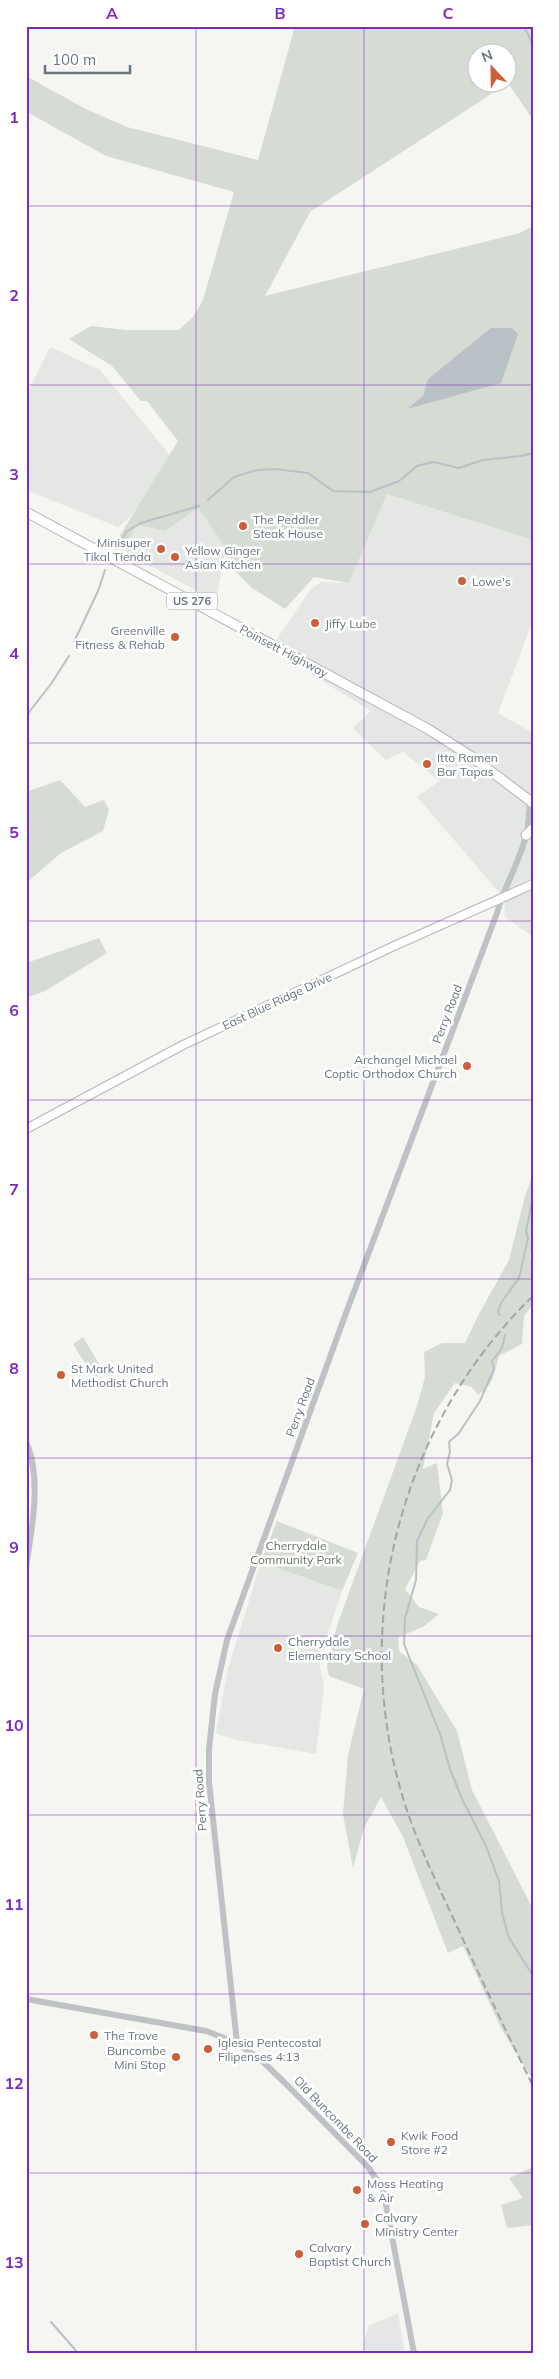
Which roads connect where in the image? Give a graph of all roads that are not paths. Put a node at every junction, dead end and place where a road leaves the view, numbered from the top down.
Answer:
1 (26, 512) edge
2 (531, 802) edge
3 (529, 832) edge
4 (533, 884) edge
5 (501, 898) junction
6 (26, 1129) edge
7 (26, 1442) edge
8 (26, 1566) edge
9 (26, 1998) edge
10 (237, 2043) junction
11 (414, 2353) edge

1 - 2 highway, Poinsett Highway / US 276
2 - 3 street, Perry Road
3 - 5 street, Perry Road
4 - 5 main road, East Blue Ridge Drive
5 - 6 main road, East Blue Ridge Drive
5 - 10 street, Perry Road
7 - 8 street
9 - 10 street, Old Buncombe Road
10 - 11 street, Old Buncombe Road

